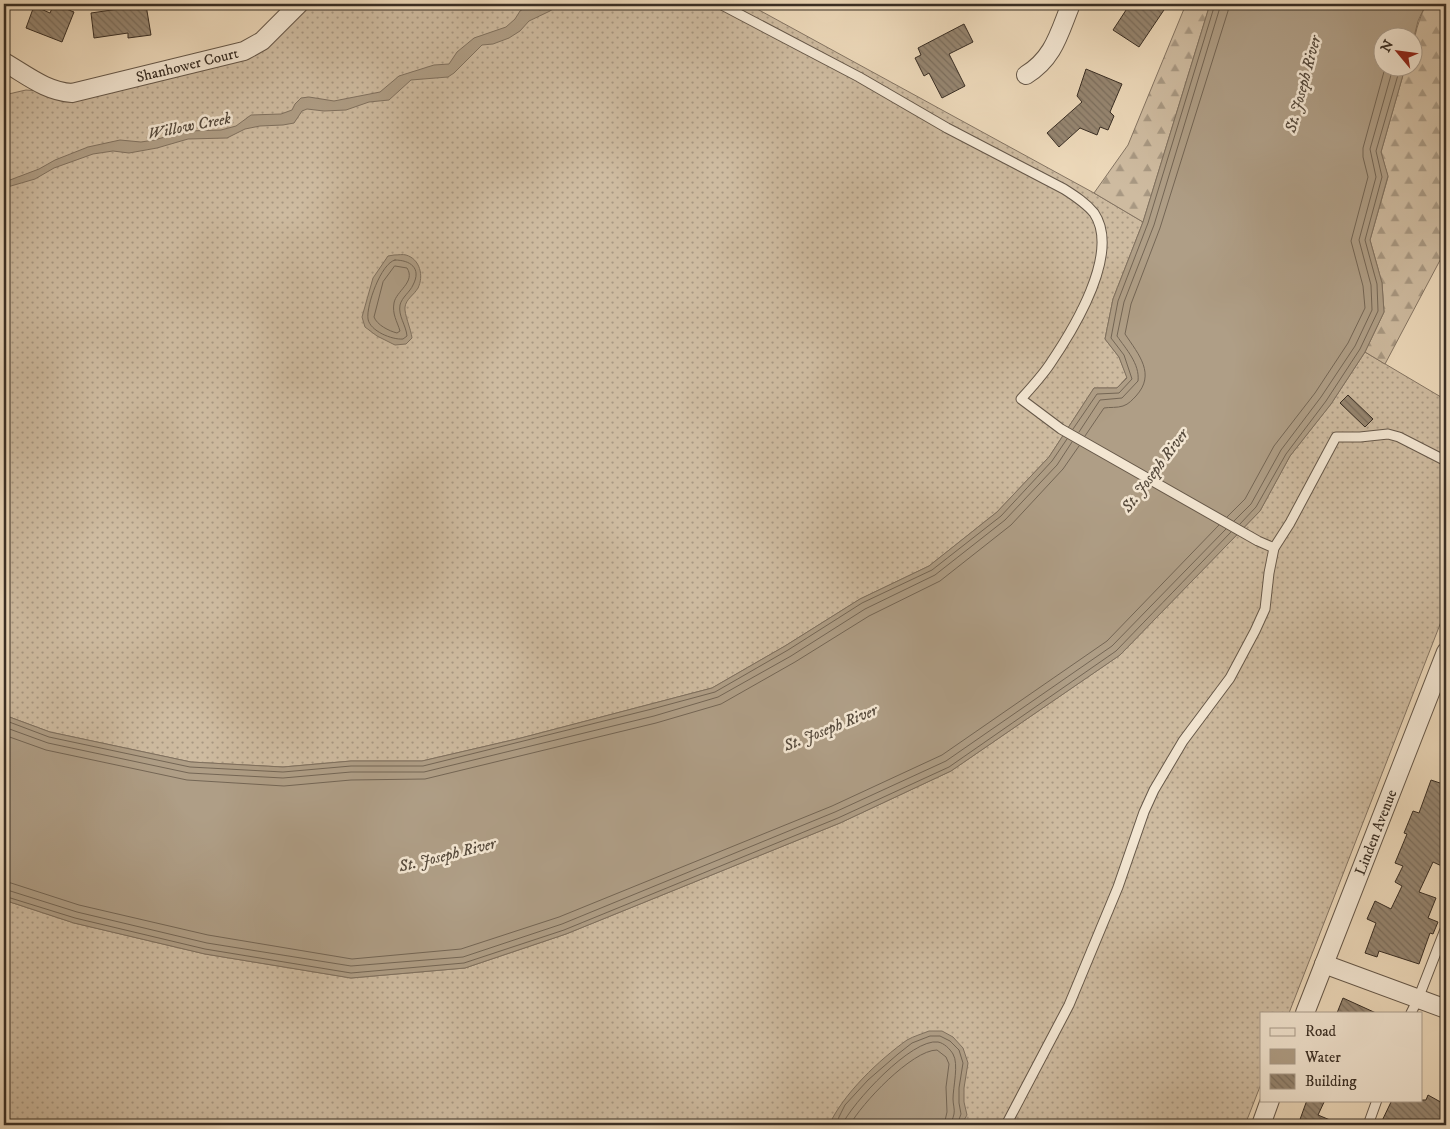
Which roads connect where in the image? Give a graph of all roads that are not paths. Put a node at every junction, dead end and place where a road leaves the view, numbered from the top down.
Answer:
1 (299, 4) edge
2 (720, 4) edge
3 (1071, 4) edge
4 (4, 62) edge
5 (1026, 75) dead end
6 (1446, 461) edge
7 (1274, 548) junction
8 (1446, 652) edge
9 (1446, 927) edge
10 (1324, 964) junction
11 (1415, 1006) edge
12 (1446, 1009) edge
13 (1305, 1012) edge
14 (1269, 1102) edge
15 (1376, 1102) edge
16 (1006, 1125) edge
17 (1261, 1125) edge
18 (1368, 1125) edge

1 - 4 street, Shanhower Court
2 - 7 lane
3 - 5 street
6 - 7 lane
7 - 16 lane
8 - 10 street, Linden Avenue
9 - 11 lane
10 - 11 street
10 - 13 street, Linden Avenue
11 - 12 street
14 - 17 street
15 - 18 lane

